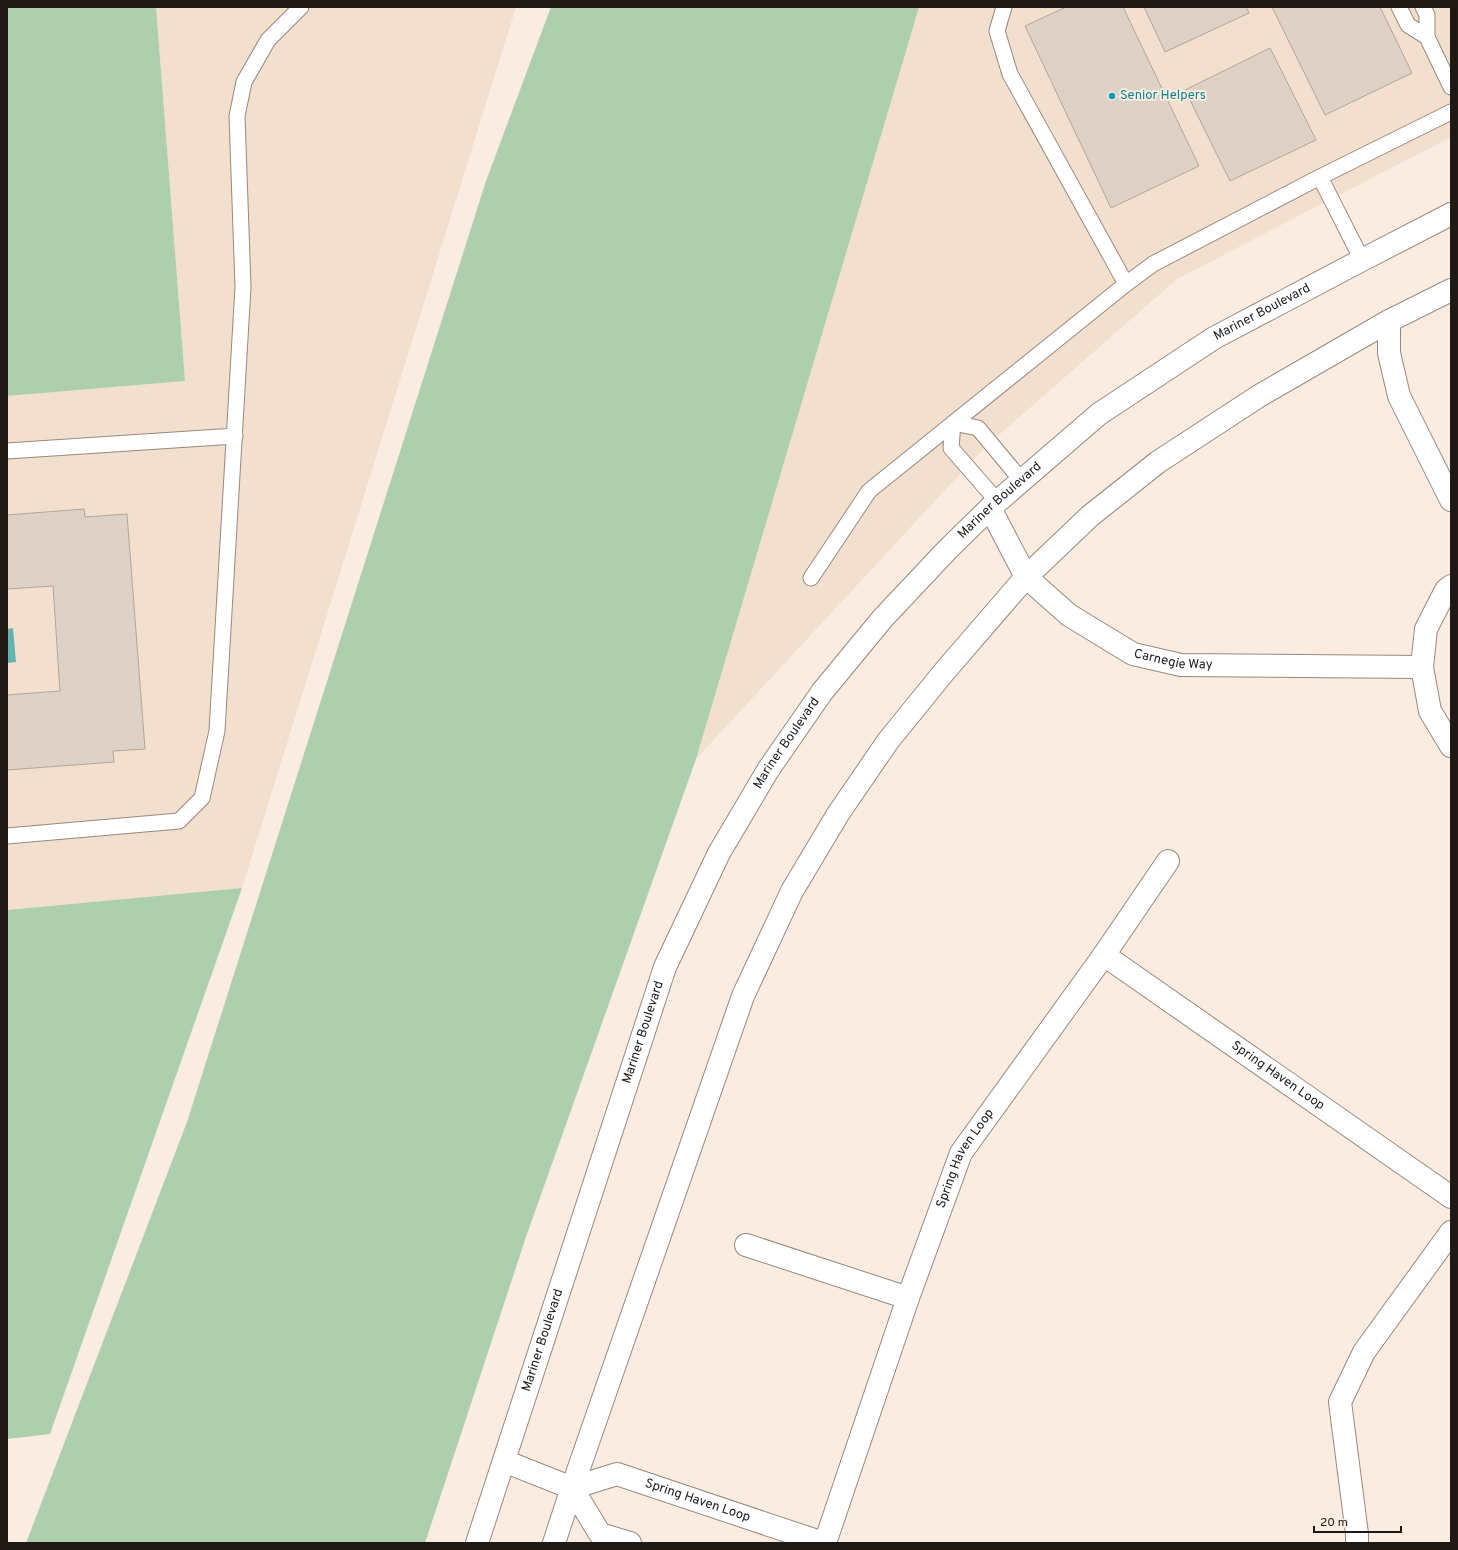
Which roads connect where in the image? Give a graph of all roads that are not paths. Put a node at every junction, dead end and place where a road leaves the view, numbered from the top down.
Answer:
1 (301, 7) edge
2 (1004, 7) edge
3 (1399, 7) edge
4 (1423, 7) edge
5 (1428, 38) junction
6 (1451, 87) edge
7 (1451, 112) edge
8 (1320, 177) junction
9 (1451, 214) edge
10 (1362, 260) junction
11 (1126, 284) junction
12 (1451, 290) edge
13 (1389, 321) junction
14 (954, 423) junction
15 (235, 436) junction
16 (7, 451) edge
17 (1022, 481) junction
18 (1451, 500) edge
19 (994, 505) junction
20 (1026, 576) junction
21 (811, 578) dead end
22 (1451, 586) edge
23 (1422, 667) junction
24 (1451, 746) edge
25 (7, 836) edge
26 (1168, 861) dead end
27 (1104, 955) junction
28 (1451, 1197) edge
29 (1451, 1232) edge
30 (746, 1244) dead end
31 (908, 1298) junction
32 (504, 1461) junction
33 (572, 1488) junction
34 (477, 1543) edge
35 (554, 1543) edge
36 (630, 1543) edge
37 (824, 1543) edge
38 (1357, 1543) edge

1 - 15 lane
2 - 11 lane
3 - 5 lane
4 - 5 lane
5 - 6 lane
7 - 8 lane
8 - 10 lane
8 - 11 lane
9 - 10 main road, Mariner Boulevard
10 - 17 main road, Mariner Boulevard
11 - 14 lane
12 - 13 main road
13 - 18 main road
13 - 20 main road
14 - 17 lane
14 - 19 lane
14 - 21 lane
15 - 16 lane
15 - 25 lane
17 - 19 main road, Mariner Boulevard
19 - 20 main road, Carnegie Way
19 - 32 main road, Mariner Boulevard
20 - 23 main road, Carnegie Way
20 - 33 main road
22 - 23 main road
23 - 24 main road
26 - 27 main road, Spring Haven Loop
27 - 28 main road, Spring Haven Loop
27 - 31 main road, Spring Haven Loop
29 - 38 main road
30 - 31 main road
31 - 37 main road, Spring Haven Loop
32 - 33 main road
32 - 34 main road, Mariner Boulevard
33 - 35 main road
33 - 36 main road
33 - 37 main road, Spring Haven Loop

